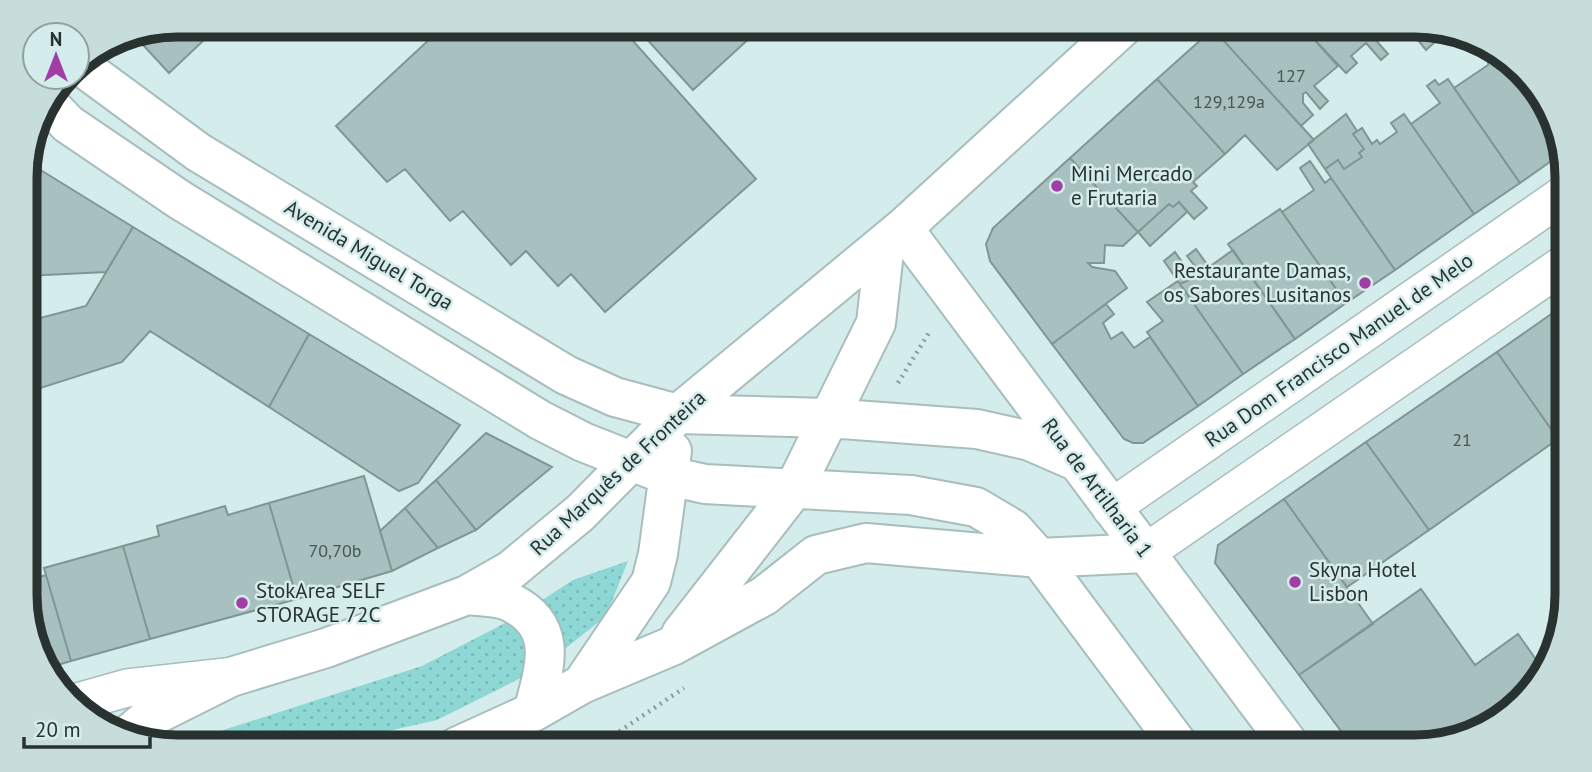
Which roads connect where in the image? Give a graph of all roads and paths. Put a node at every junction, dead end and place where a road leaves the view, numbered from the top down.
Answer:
1 (1112, 37) edge
2 (91, 73) edge
3 (54, 109) edge
4 (1555, 201) edge
5 (894, 236) junction
6 (1555, 270) edge
7 (678, 414) junction
8 (828, 418) junction
9 (632, 461) junction
10 (1078, 462) junction
11 (669, 476) junction
12 (794, 489) junction
13 (1111, 508) junction
14 (1145, 553) junction
15 (1039, 558) junction
16 (467, 595) junction
17 (672, 646) junction
18 (231, 677) junction
19 (582, 684) junction
20 (688, 686) dead end
21 (85, 700) edge
22 (533, 712) junction
23 (135, 729) edge
24 (482, 735) edge
25 (614, 735) edge
26 (1171, 735) edge
27 (1282, 735) edge

1 - 5 main road, Rua Marquês de Fronteira
2 - 7 main road, Avenida Miguel Torga
3 - 9 main road
4 - 13 street, Rua Dom Francisco Manuel de Melo
5 - 7 main road, Rua Marquês de Fronteira
5 - 8 main road
5 - 10 main road, Rua de Artilharia 1
6 - 14 street
7 - 8 main road, Avenida Miguel Torga
7 - 9 main road, Rua Marquês de Fronteira
7 - 11 main road
8 - 10 main road, Avenida Miguel Torga
8 - 12 main road
9 - 11 main road
9 - 16 main road, Rua Marquês de Fronteira
10 - 13 main road, Rua de Artilharia 1
11 - 12 main road
11 - 19 main road
12 - 15 main road
12 - 17 main road
13 - 14 main road, Rua de Artilharia 1
14 - 15 main road
14 - 27 main road, Rua de Artilharia 1
15 - 17 main road
15 - 26 main road
16 - 18 main road, Rua Marquês de Fronteira
16 - 22 main road
17 - 19 main road
18 - 21 street, Rua Marquês de Fronteira
18 - 23 main road
19 - 22 main road
20 - 25 path
22 - 24 main road

